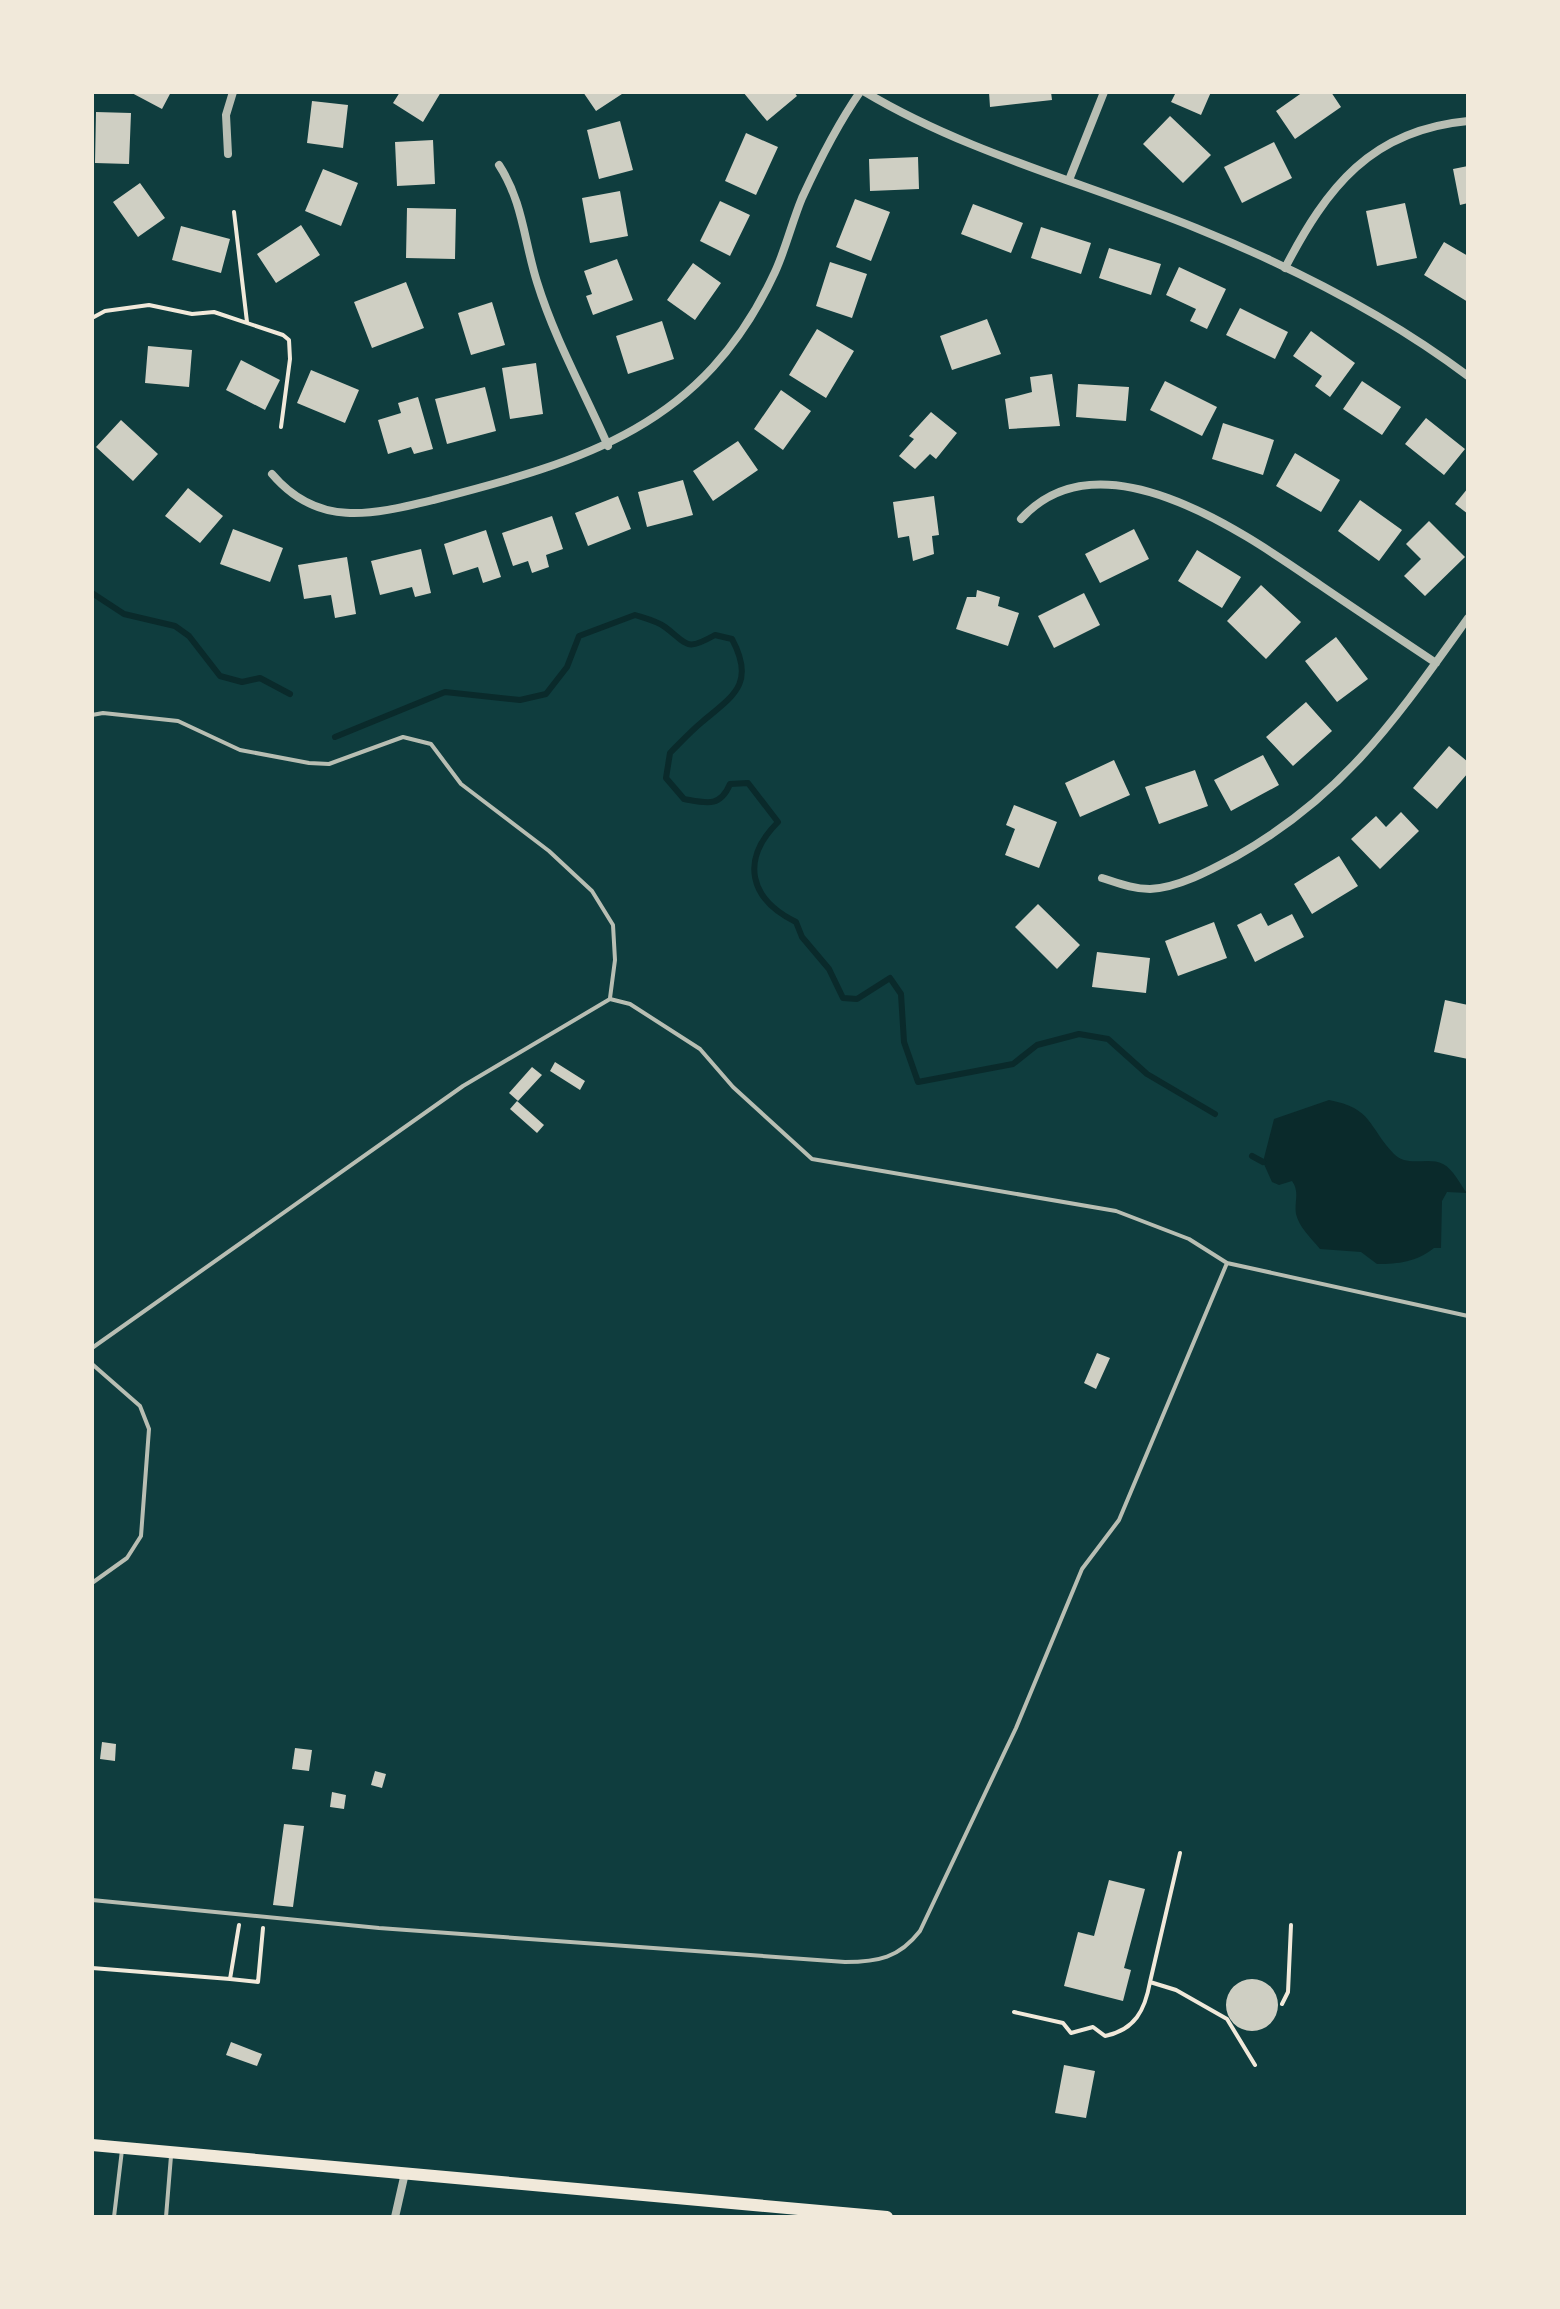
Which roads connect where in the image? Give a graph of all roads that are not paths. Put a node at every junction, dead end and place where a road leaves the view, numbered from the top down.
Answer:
1 (233, 92) edge
2 (862, 92) edge
3 (1104, 92) edge
4 (1468, 121) edge
5 (228, 154) dead end
6 (499, 165) dead end
7 (1069, 180) junction
8 (1285, 268) junction
9 (1468, 376) edge
10 (608, 446) junction
11 (272, 474) dead end
12 (1021, 519) dead end
13 (1468, 618) edge
14 (1436, 663) junction
15 (92, 715) edge
16 (1102, 878) dead end
17 (610, 999) junction
18 (1227, 1263) junction
19 (1468, 1316) edge
20 (92, 1348) edge
21 (92, 1364) edge
22 (92, 1583) edge
23 (92, 1900) edge
24 (92, 2145) edge
25 (123, 2148) junction
26 (171, 2152) junction
27 (405, 2173) junction
28 (114, 2217) edge
29 (166, 2217) edge
30 (395, 2217) edge
31 (887, 2217) edge

1 - 5 street
2 - 7 street
2 - 10 street
3 - 7 street
4 - 8 street
6 - 10 street
7 - 8 street
8 - 9 street
10 - 11 street
12 - 14 street
13 - 14 street
14 - 16 street
15 - 17 lane
17 - 18 lane
17 - 20 lane
18 - 19 lane
18 - 23 lane
21 - 22 lane
24 - 25 main road
25 - 26 main road
25 - 28 lane
26 - 27 main road
26 - 29 lane
27 - 30 street
27 - 31 main road

